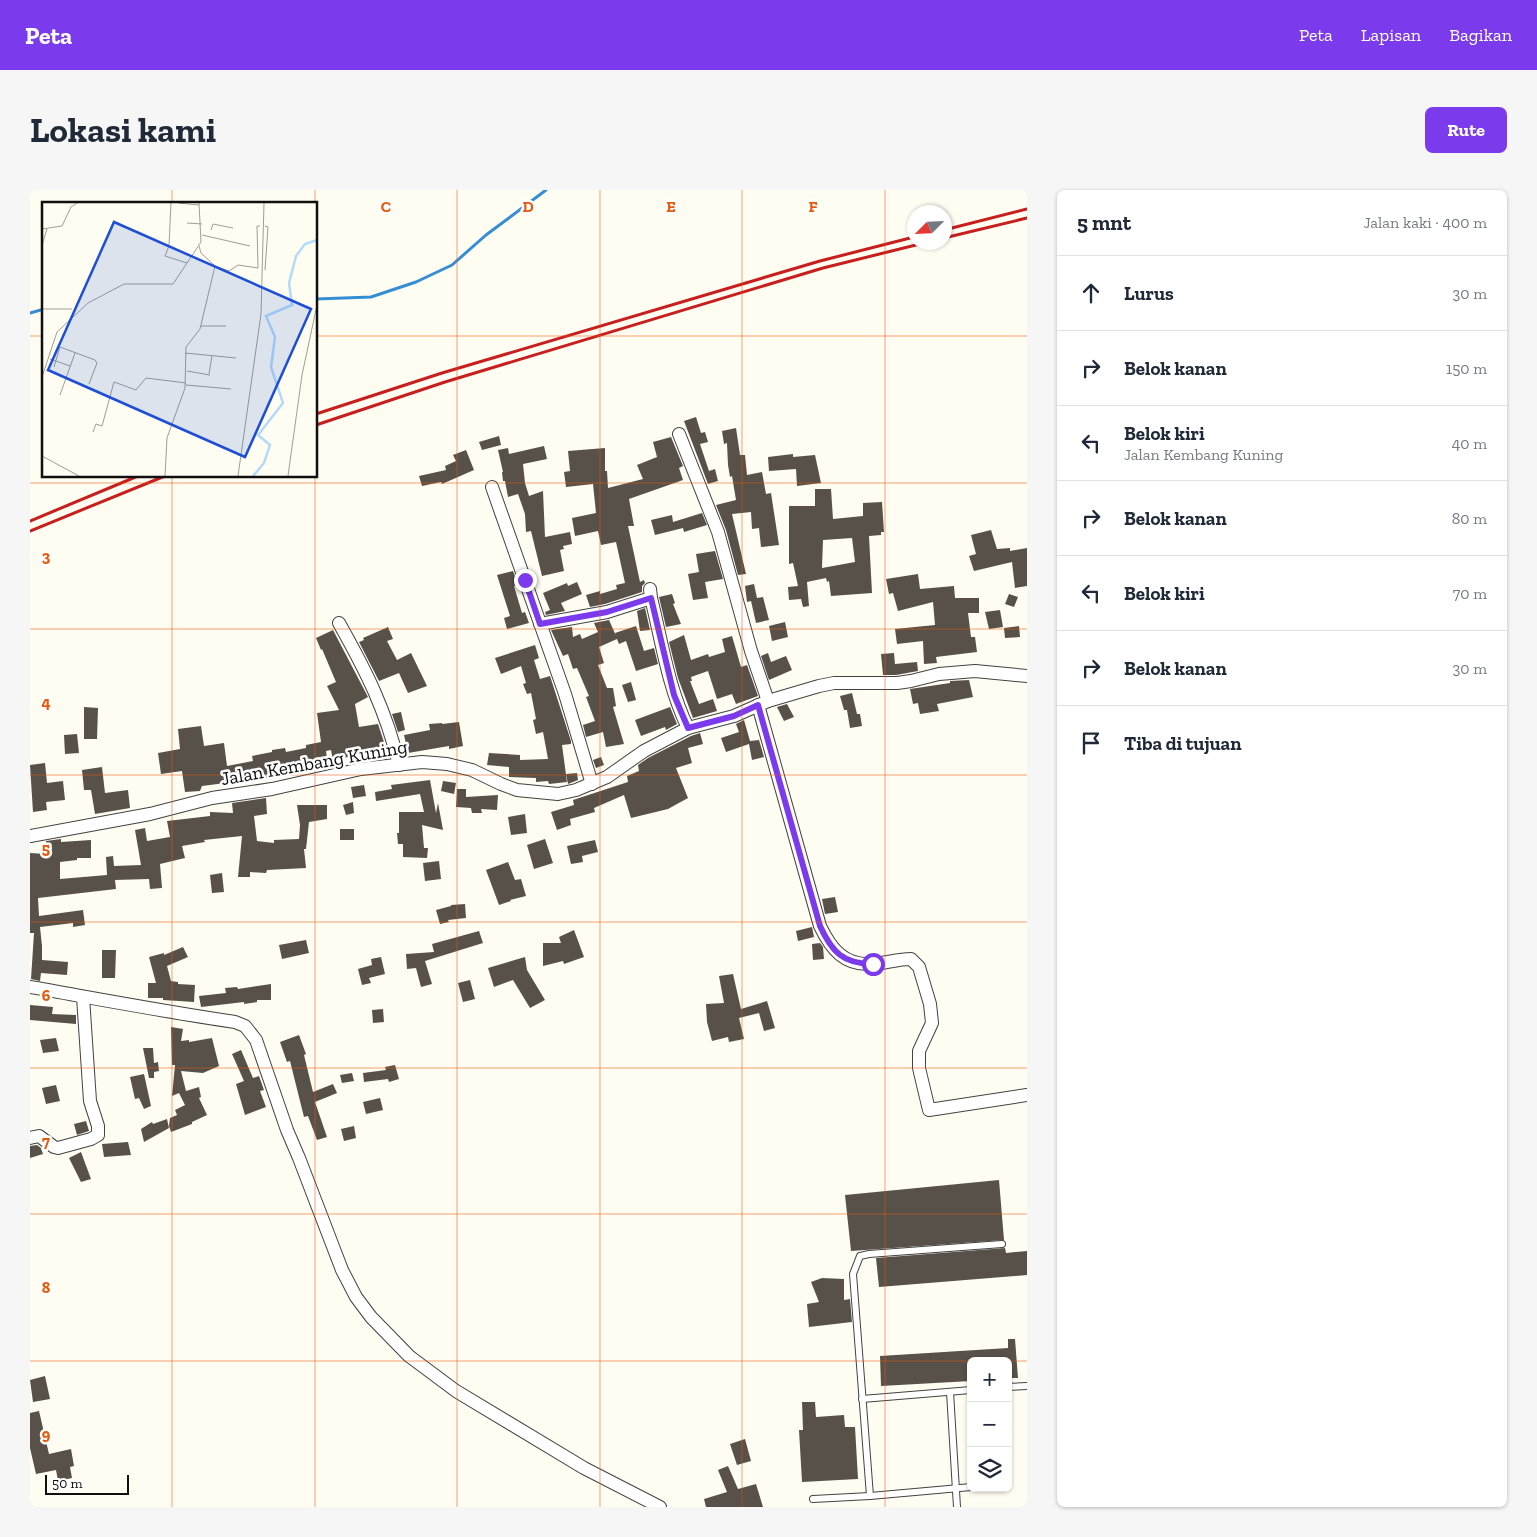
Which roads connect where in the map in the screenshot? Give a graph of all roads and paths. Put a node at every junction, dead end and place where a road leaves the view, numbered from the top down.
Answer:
1 (679, 434) dead end
2 (492, 487) dead end
3 (340, 623) dead end
4 (540, 624) junction
5 (1027, 676) edge
6 (763, 703) junction
7 (688, 728) junction
8 (399, 764) junction
9 (592, 784) junction
10 (30, 836) edge
11 (30, 987) edge
12 (83, 996) junction
13 (1027, 1095) edge
14 (30, 1138) edge
15 (1002, 1244) dead end
16 (1027, 1386) edge
17 (1012, 1387) edge
18 (967, 1390) edge
19 (950, 1392) junction
20 (862, 1399) junction
21 (967, 1487) edge
22 (955, 1488) junction
23 (870, 1496) junction
24 (813, 1499) dead end
25 (660, 1507) edge
26 (957, 1507) edge

1 - 6 street
2 - 4 street
3 - 8 street
4 - 7 street
4 - 9 street
5 - 6 street, Jalan Kembang Kuning
6 - 7 street, Jalan Kembang Kuning
6 - 13 street
7 - 9 street, Jalan Kembang Kuning
8 - 9 street, Jalan Kembang Kuning
8 - 10 street, Jalan Kembang Kuning
11 - 12 street
12 - 14 street
12 - 25 street
15 - 20 lane
16 - 17 lane
18 - 19 lane
19 - 20 lane
19 - 22 lane
20 - 23 lane
21 - 22 lane
22 - 23 lane
22 - 26 lane
23 - 24 lane

